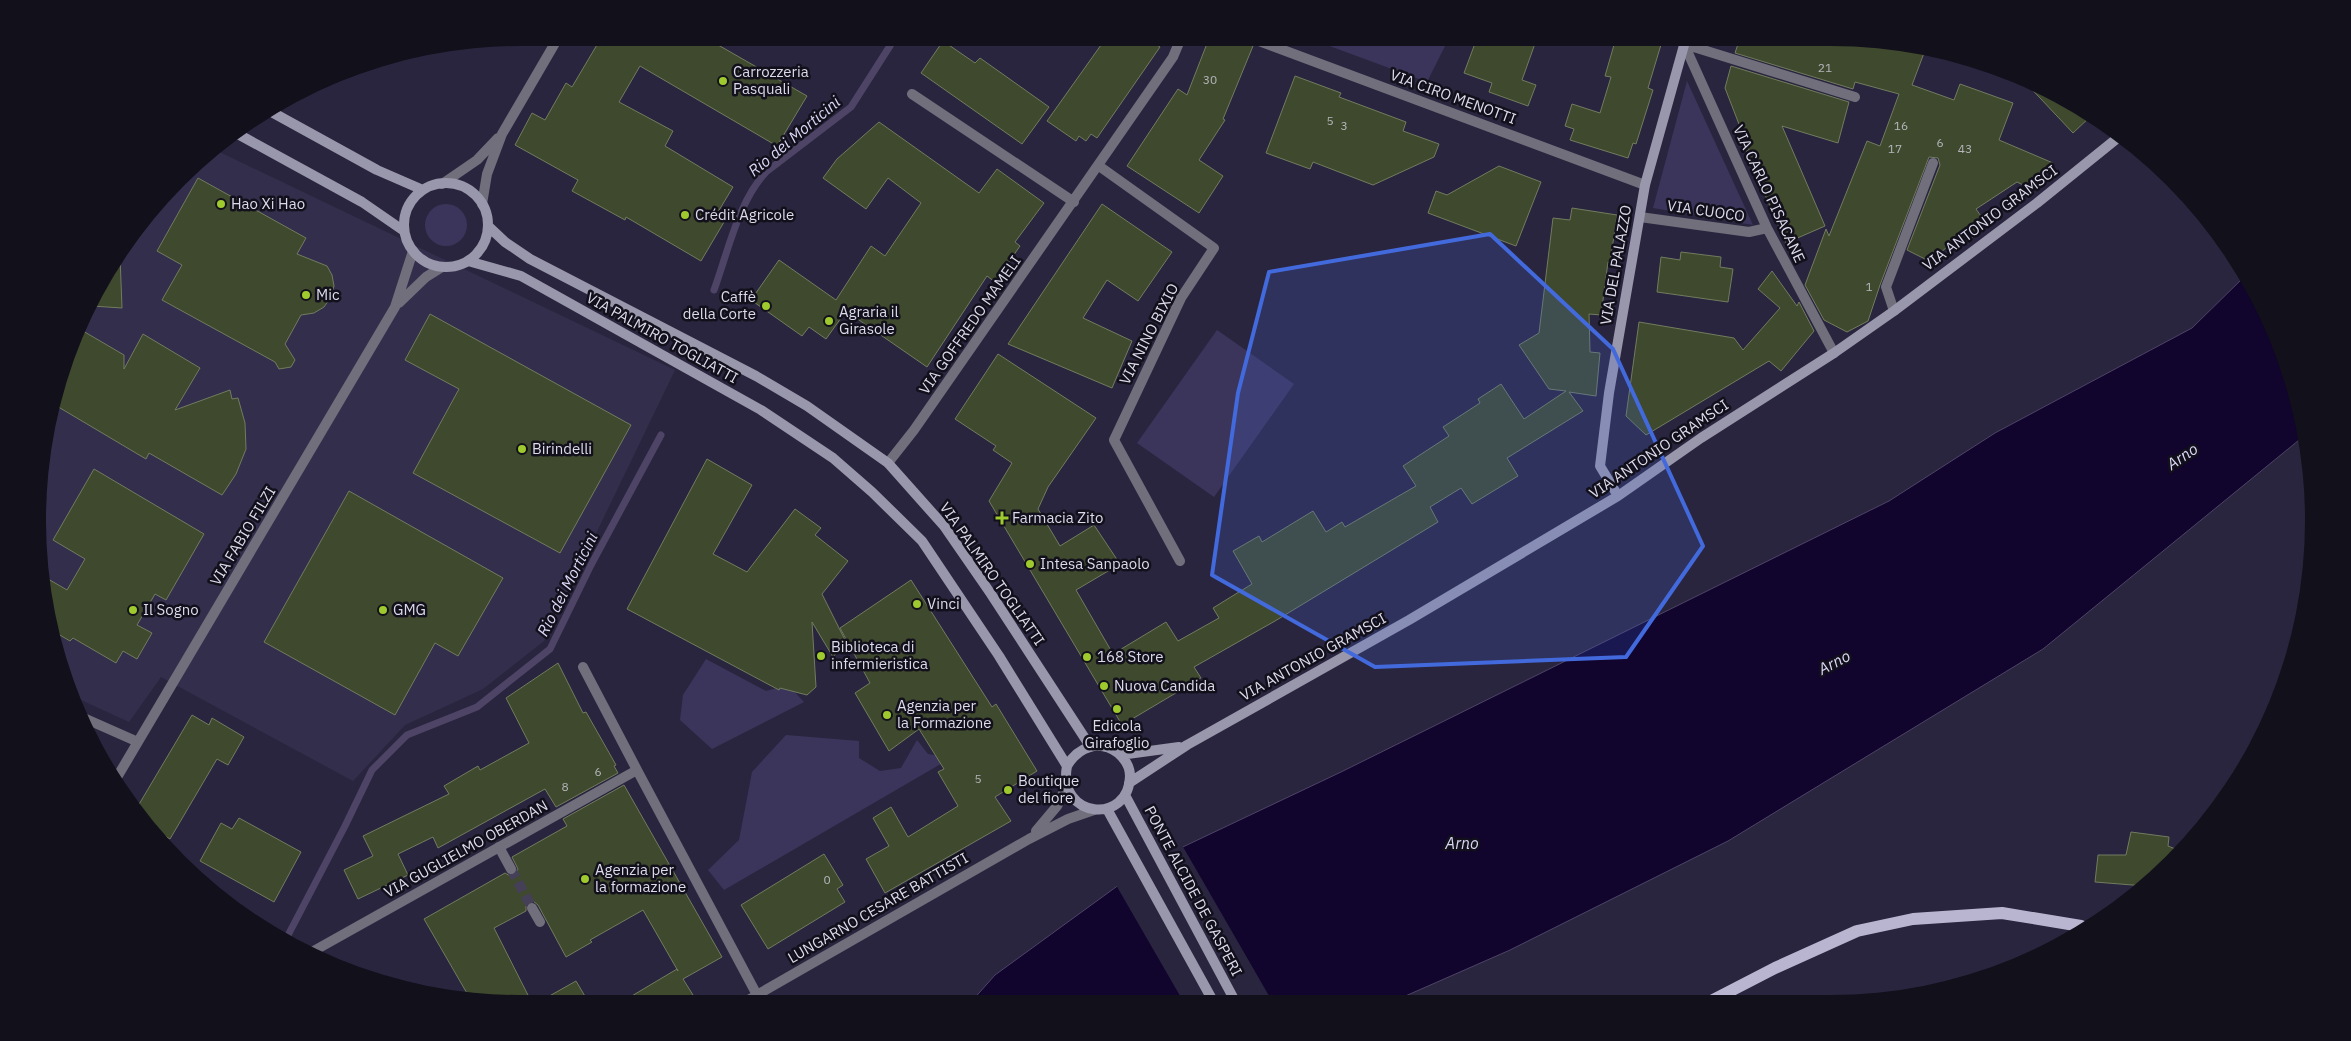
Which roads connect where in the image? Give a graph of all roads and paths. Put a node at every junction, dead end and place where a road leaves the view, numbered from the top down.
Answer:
1 (553, 46) edge
2 (1178, 46) edge
3 (1272, 46) edge
4 (1684, 46) edge
5 (1687, 46) edge
6 (1700, 46) edge
7 (912, 94) dead end
8 (1855, 97) dead end
9 (276, 114) edge
10 (502, 134) junction
11 (242, 137) edge
12 (2114, 141) edge
13 (1933, 163) dead end
14 (1099, 166) junction
15 (442, 184) junction
16 (1645, 185) junction
17 (423, 190) junction
18 (1074, 202) junction
19 (482, 204) junction
20 (1640, 217) junction
21 (488, 226) junction
22 (1767, 228) junction
23 (404, 232) junction
24 (413, 251) junction
25 (468, 261) junction
26 (442, 267) junction
27 (395, 307) junction
28 (1894, 311) junction
29 (1834, 353) junction
30 (888, 463) junction
31 (1618, 496) junction
32 (1180, 560) dead end
33 (583, 667) dead end
34 (91, 721) edge
35 (138, 742) junction
36 (1187, 745) junction
37 (1090, 746) junction
38 (1120, 755) junction
39 (1067, 766) junction
40 (637, 770) junction
41 (119, 773) edge
42 (1130, 783) junction
43 (1066, 787) junction
44 (1126, 794) junction
45 (1106, 809) junction
46 (1094, 810) junction
47 (1029, 839) junction
48 (499, 847) junction
49 (511, 870) tunnel mouth
50 (532, 908) tunnel mouth
51 (540, 922) dead end
52 (2077, 925) edge
53 (317, 949) edge
54 (758, 995) joint
55 (1210, 995) edge
56 (1232, 995) edge
57 (1723, 995) edge

1 - 10 street
2 - 14 street, VIA GOFFREDO MAMELI
3 - 16 street, VIA CIRO MENOTTI
4 - 16 main road, VIA DEL PALAZZO
5 - 22 street, VIA CARLO PISACANE
6 - 8 street
7 - 18 street
9 - 17 main road
10 - 15 street
10 - 19 street
11 - 23 main road
12 - 28 main road, VIA ANTONIO GRAMSCI
13 - 28 street
14 - 18 street, VIA GOFFREDO MAMELI
14 - 32 street, VIA NINO BIXIO
15 - 17 main road
15 - 19 main road
16 - 20 main road, VIA DEL PALAZZO
17 - 23 main road
18 - 30 street, VIA GOFFREDO MAMELI
19 - 21 main road
20 - 22 street, VIA CUOCO
20 - 31 main road, VIA DEL PALAZZO
21 - 25 main road
21 - 30 main road, VIA PALMIRO TOGLIATTI
22 - 29 street, VIA CARLO PISACANE
23 - 24 main road
24 - 26 main road
24 - 27 street, VIA FABIO FILZI
25 - 26 main road, VIA PALMIRO TOGLIATTI
25 - 39 main road, VIA PALMIRO TOGLIATTI
26 - 27 street, VIA FABIO FILZI
27 - 35 street, VIA FABIO FILZI
28 - 29 main road, VIA ANTONIO GRAMSCI
29 - 31 main road, VIA ANTONIO GRAMSCI
30 - 37 main road, VIA PALMIRO TOGLIATTI
31 - 36 main road, VIA ANTONIO GRAMSCI
33 - 40 street
34 - 35 street
35 - 41 street, VIA FABIO FILZI
36 - 38 main road, VIA ANTONIO GRAMSCI
36 - 42 main road, VIA ANTONIO GRAMSCI
37 - 38 main road
37 - 39 main road
38 - 42 main road
39 - 43 main road
40 - 48 street, VIA GUGLIELMO OBERDAN
40 - 54 street
42 - 44 main road
43 - 46 main road
43 - 47 street, LUNGARNO CESARE BATTISTI
44 - 45 main road
44 - 56 main road, PONTE ALCIDE DE GASPERI
45 - 46 main road
45 - 55 main road
46 - 47 street, LUNGARNO CESARE BATTISTI
47 - 54 street, LUNGARNO CESARE BATTISTI
48 - 49 street
48 - 53 street, VIA GUGLIELMO OBERDAN
50 - 51 street
52 - 57 main road

